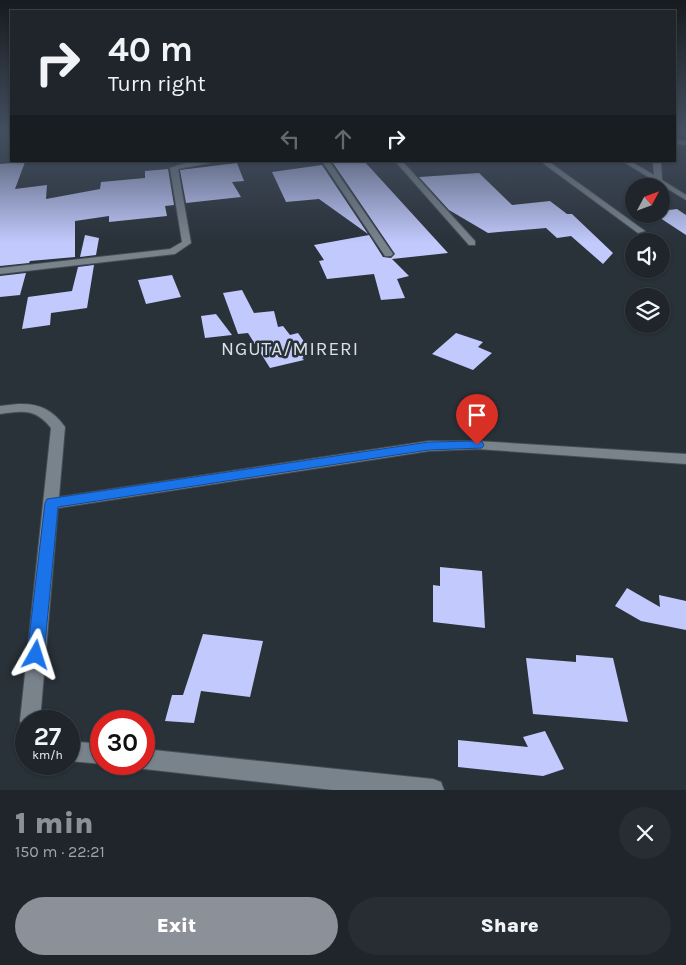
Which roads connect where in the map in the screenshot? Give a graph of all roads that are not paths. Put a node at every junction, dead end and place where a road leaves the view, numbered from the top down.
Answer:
1 (174, 169) edge
2 (330, 169) edge
3 (405, 169) edge
4 (554, 169) edge
5 (638, 169) edge
6 (654, 178) edge
7 (670, 188) edge
8 (686, 198) edge
9 (641, 231) dead end
10 (472, 243) dead end
11 (388, 254) dead end
12 (0, 271) edge
13 (0, 410) edge
14 (686, 459) edge
15 (52, 503) junction
16 (29, 710) edge
17 (155, 760) edge
18 (433, 790) edge

1 - 12 street
2 - 11 street
3 - 10 street
4 - 9 street
5 - 6 street
7 - 8 street
13 - 15 street
14 - 15 street
15 - 16 street
17 - 18 street

